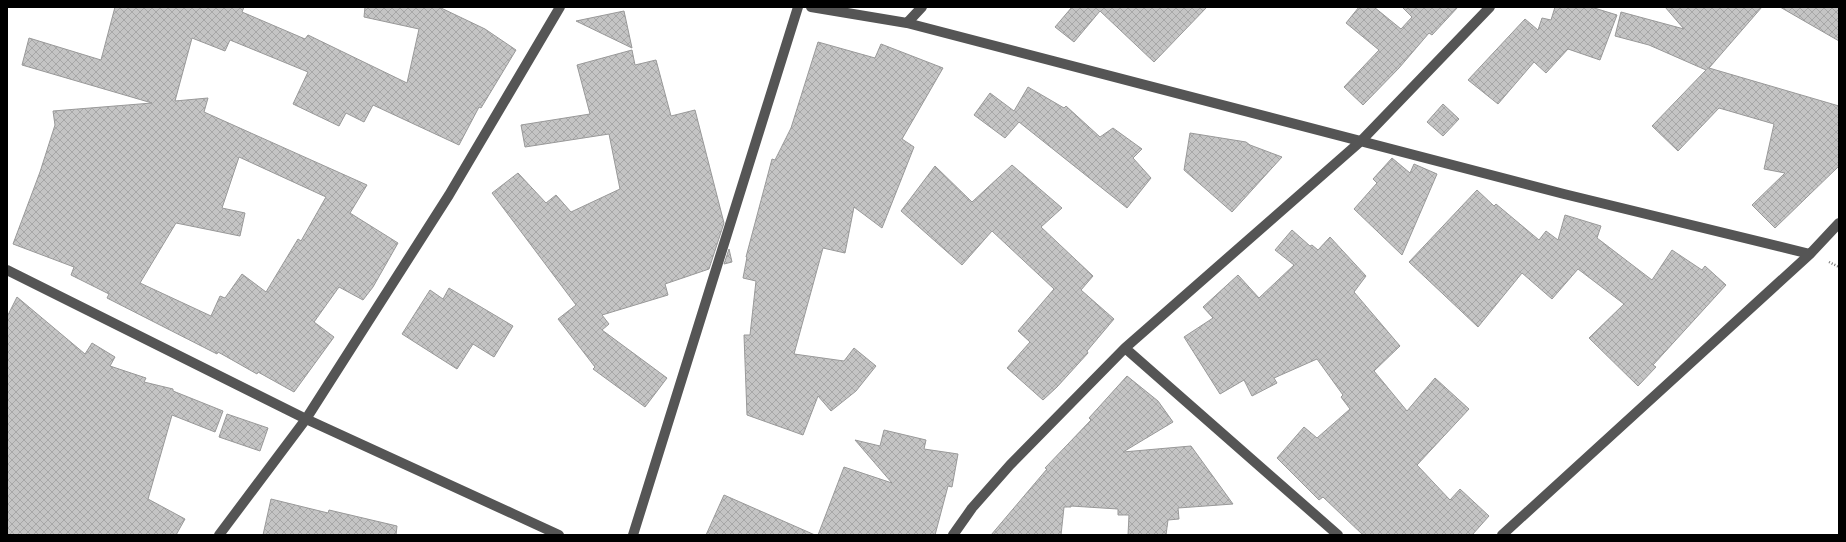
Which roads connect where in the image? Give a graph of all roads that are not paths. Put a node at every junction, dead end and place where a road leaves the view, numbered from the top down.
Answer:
1 (560, 7) edge
2 (798, 7) edge
3 (811, 7) edge
4 (922, 7) edge
5 (1490, 7) edge
6 (907, 23) junction
7 (1361, 141) junction
8 (1839, 223) edge
9 (1810, 254) junction
10 (7, 270) edge
11 (1125, 348) junction
12 (306, 418) junction
13 (219, 535) edge
14 (559, 535) edge
15 (633, 535) edge
16 (953, 535) edge
17 (1338, 535) edge
18 (1502, 535) edge

1 - 12 street
2 - 15 street
3 - 6 street
4 - 6 street
5 - 7 street
6 - 7 street
7 - 9 street
7 - 11 street
8 - 9 street
9 - 18 street
10 - 12 street
11 - 16 street
11 - 17 street
12 - 13 street
12 - 14 street

